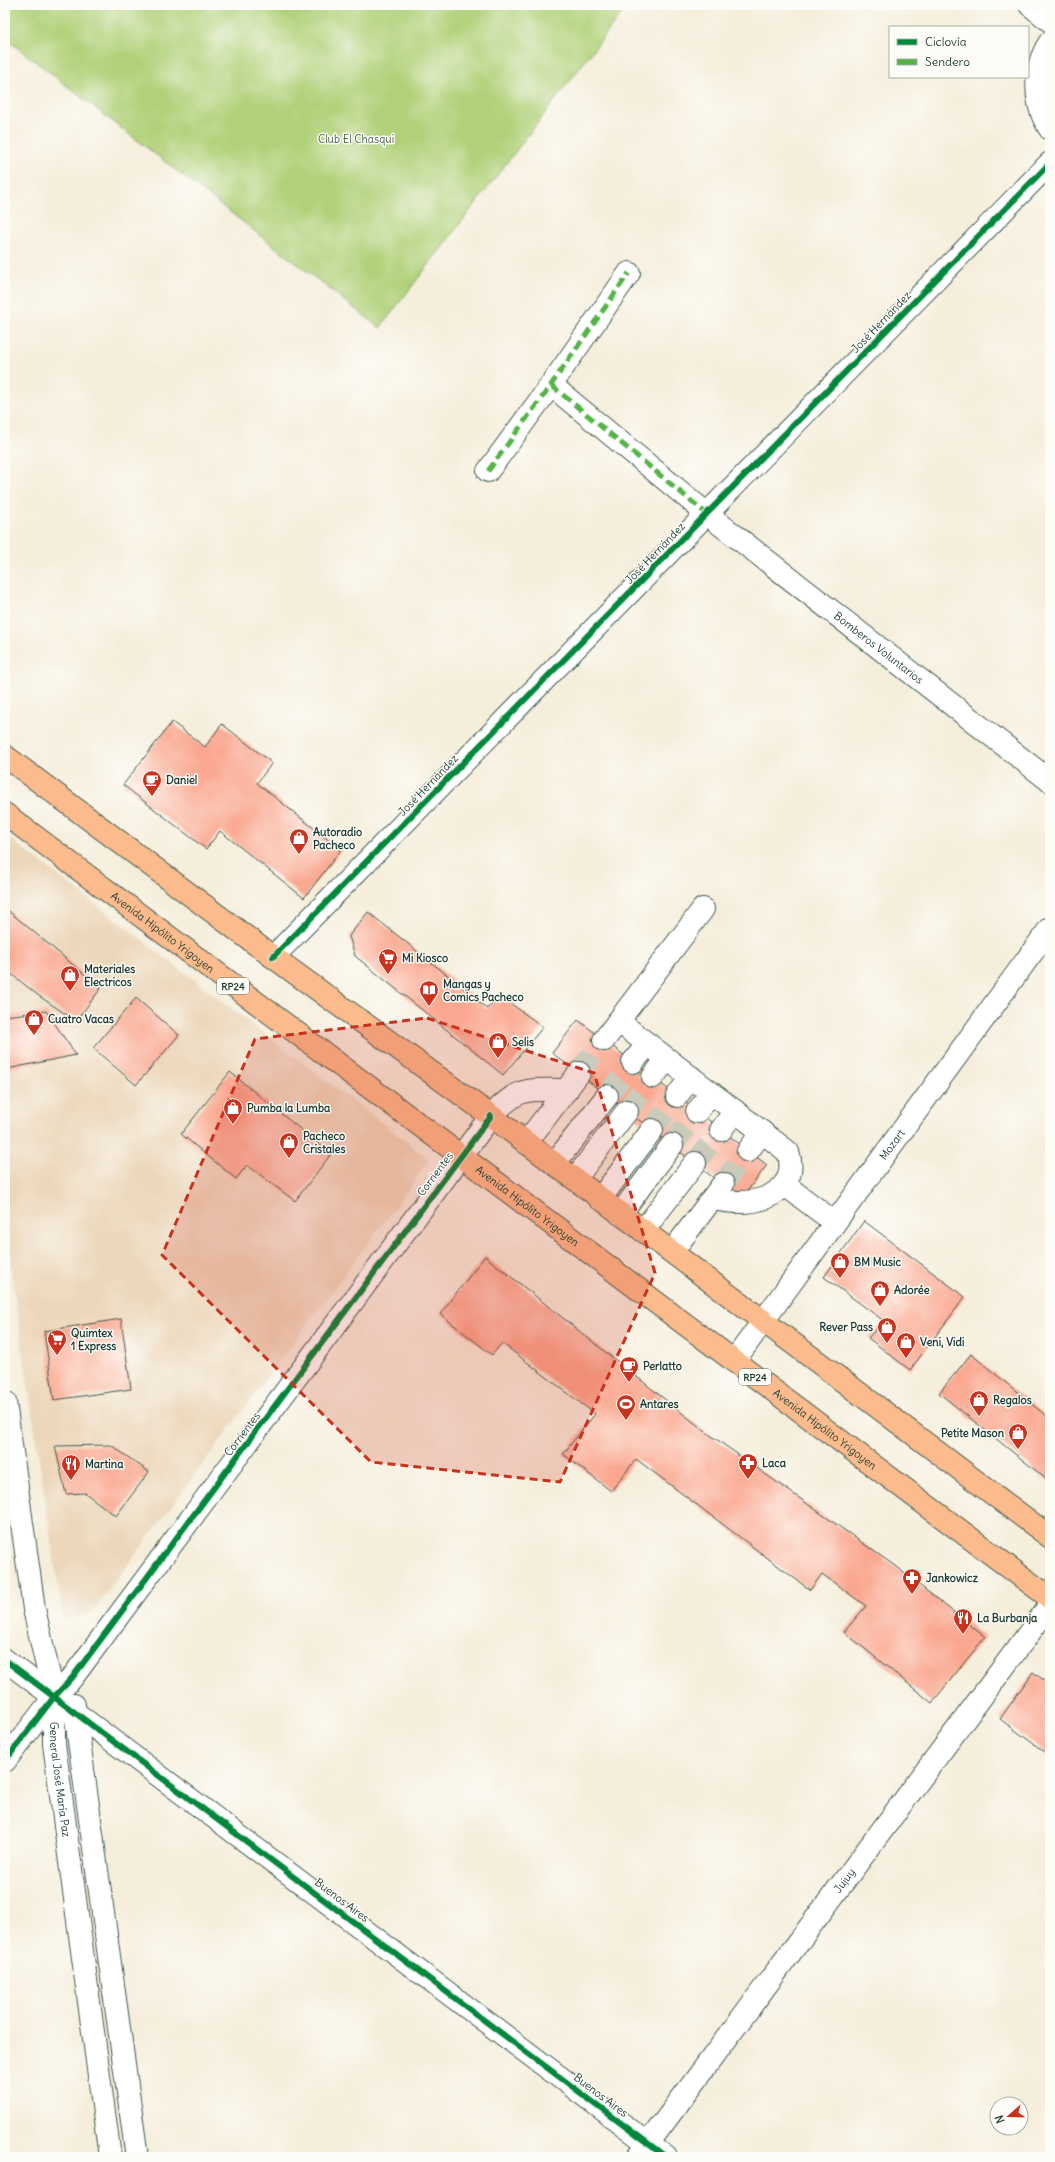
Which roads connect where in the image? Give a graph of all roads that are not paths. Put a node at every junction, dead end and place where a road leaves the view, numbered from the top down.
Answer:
1 (1030, 5) edge
2 (1050, 21) edge
3 (1050, 42) edge
4 (1050, 129) edge
5 (1050, 163) edge
6 (629, 273) dead end
7 (552, 385) junction
8 (488, 472) dead end
9 (707, 514) junction
10 (5, 756) edge
11 (1050, 781) edge
12 (5, 814) edge
13 (703, 909) dead end
14 (1050, 928) edge
15 (273, 957) junction
16 (618, 1021) junction
17 (604, 1040) tunnel mouth
18 (648, 1044) junction
19 (667, 1059) junction
20 (633, 1062) tunnel mouth
21 (653, 1077) tunnel mouth
22 (691, 1077) junction
23 (711, 1093) junction
24 (608, 1096) tunnel mouth
25 (677, 1096) tunnel mouth
26 (627, 1111) tunnel mouth
27 (735, 1111) junction
28 (697, 1112) tunnel mouth
29 (490, 1116) junction
30 (652, 1130) tunnel mouth
31 (721, 1130) tunnel mouth
32 (762, 1132) junction
33 (526, 1143) junction
34 (672, 1145) tunnel mouth
35 (748, 1151) tunnel mouth
36 (461, 1157) junction
37 (695, 1163) tunnel mouth
38 (554, 1164) junction
39 (574, 1179) junction
40 (785, 1185) junction
41 (600, 1199) junction
42 (620, 1214) junction
43 (834, 1222) junction
44 (643, 1231) junction
45 (672, 1252) junction
46 (762, 1321) junction
47 (734, 1361) junction
48 (5, 1402) edge
49 (1050, 1537) edge
50 (1050, 1598) edge
51 (1050, 1605) edge
52 (5, 1660) edge
53 (72, 1678) junction
54 (54, 1697) junction
55 (75, 1712) junction
56 (5, 1761) edge
57 (644, 2150) edge
58 (110, 2157) edge
59 (137, 2157) edge
60 (666, 2157) edge

1 - 2 street
3 - 4 street
5 - 9 street, José Hernández
6 - 7 street
7 - 8 street
7 - 9 street, Bomberos Voluntarios
9 - 11 street, Bomberos Voluntarios
9 - 15 street, José Hernández
10 - 15 main road
12 - 36 main road, Avenida Hipólito Yrigoyen / RP24
13 - 16 street
14 - 43 street, Mozart
15 - 29 main road
16 - 17 street
16 - 18 street
18 - 19 street
18 - 20 street
19 - 21 street
19 - 22 street
22 - 23 street
22 - 25 street
23 - 27 street
23 - 28 street
24 - 38 street
26 - 39 street
27 - 31 street
27 - 32 street
29 - 33 main road
29 - 33 street, Corrientes
29 - 36 street, Corrientes
30 - 41 street
32 - 35 street
32 - 40 street
33 - 38 main road
34 - 42 street
36 - 47 main road, Avenida Hipólito Yrigoyen / RP24
36 - 53 street, Corrientes
37 - 44 street
38 - 39 main road
39 - 41 main road
40 - 43 street
40 - 45 street
41 - 42 main road
42 - 44 main road
43 - 46 street, Mozart
44 - 45 main road
45 - 46 main road
46 - 47 street, Mozart
46 - 49 main road
47 - 50 main road, Avenida Hipólito Yrigoyen / RP24
48 - 54 street, General José María Paz
51 - 57 street, Jujuy
52 - 54 street, Buenos Aires
53 - 54 street, Corrientes
53 - 55 street, General José María Paz
54 - 55 street, Buenos Aires
54 - 56 street, Corrientes
54 - 58 street, General José María Paz
55 - 57 street, Buenos Aires
55 - 59 street, General José María Paz
57 - 60 street, Buenos Aires

